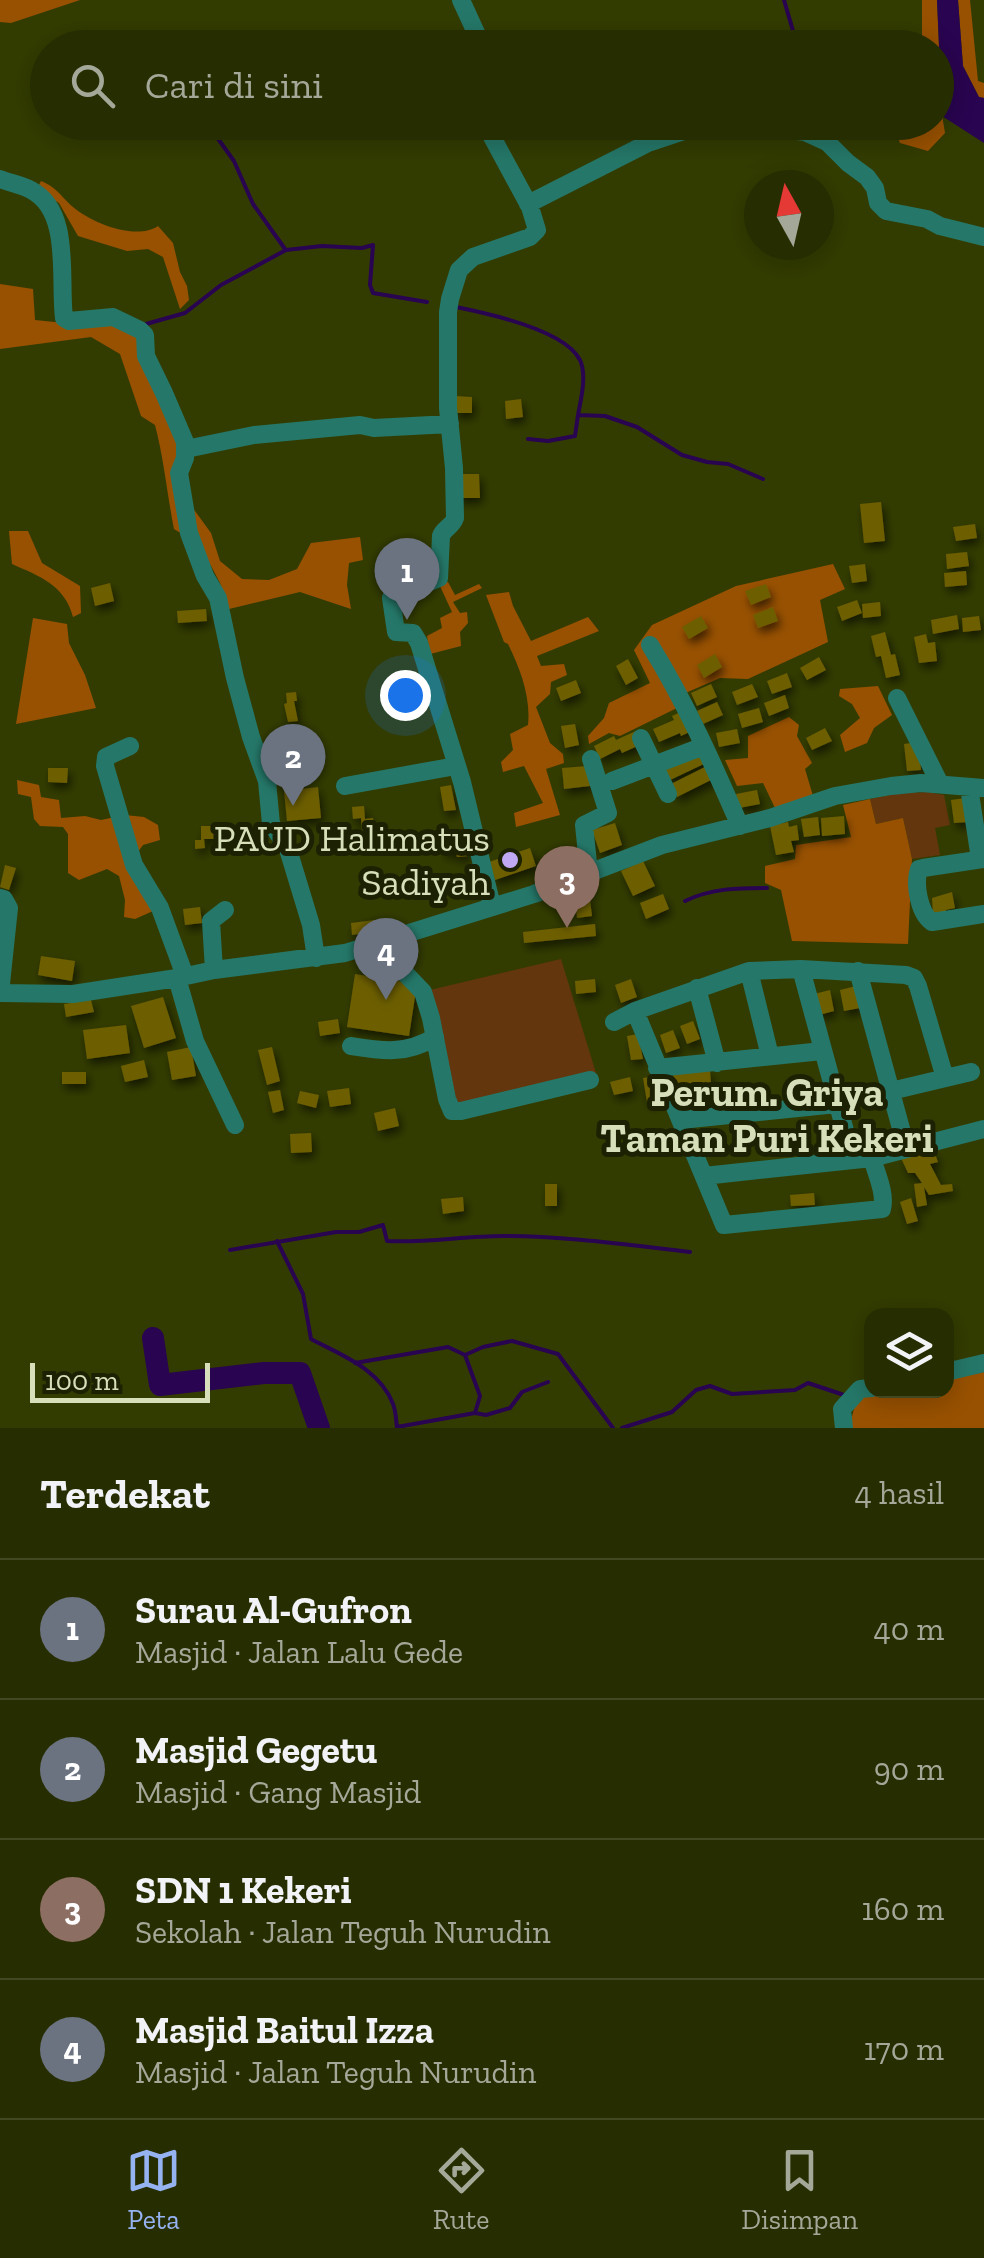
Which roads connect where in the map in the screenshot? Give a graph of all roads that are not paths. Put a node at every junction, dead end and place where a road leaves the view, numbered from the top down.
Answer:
1 (462, 0) edge
2 (475, 30) edge
3 (494, 140) edge
4 (657, 140) edge
5 (822, 140) edge
6 (0, 179) edge
7 (528, 204) junction
8 (984, 238) edge
9 (450, 424) junction
10 (186, 448) junction
11 (650, 646) dead end
12 (898, 698) dead end
13 (641, 738) dead end
14 (130, 746) dead end
15 (704, 746) junction
16 (591, 759) dead end
17 (654, 764) junction
18 (456, 766) junction
19 (612, 780) dead end
20 (940, 784) junction
21 (345, 786) dead end
22 (977, 788) edge
23 (668, 794) dead end
24 (984, 824) edge
25 (740, 826) junction
26 (982, 859) edge
27 (589, 873) junction
28 (0, 898) edge
29 (492, 906) junction
30 (225, 910) dead end
31 (984, 914) edge
32 (377, 944) junction
33 (316, 958) junction
34 (801, 968) junction
35 (214, 970) junction
36 (858, 971) junction
37 (749, 972) junction
38 (181, 977) junction
39 (697, 988) junction
40 (0, 993) edge
41 (635, 1011) junction
42 (614, 1022) dead end
43 (435, 1037) junction
44 (350, 1046) dead end
45 (822, 1051) junction
46 (770, 1056) junction
47 (717, 1063) junction
48 (658, 1068) junction
49 (971, 1072) dead end
50 (945, 1078) junction
51 (590, 1080) dead end
52 (891, 1091) junction
53 (836, 1104) junction
54 (681, 1120) junction
55 (236, 1125) dead end
56 (984, 1129) edge
57 (906, 1147) junction
58 (862, 1159) junction
59 (704, 1176) junction
60 (984, 1363) edge
61 (954, 1370) edge
62 (864, 1389) edge
63 (844, 1428) edge

1 - 2 street
3 - 7 street
4 - 7 street
5 - 8 street
6 - 10 street
7 - 9 street
9 - 10 street
9 - 18 street
10 - 33 street
11 - 15 street
12 - 20 street
13 - 17 street
14 - 38 street
15 - 17 street
15 - 25 street
16 - 27 street
17 - 19 street
17 - 23 street
18 - 21 street
18 - 29 street
20 - 22 street
20 - 25 street
22 - 24 street
22 - 26 street
25 - 27 street
26 - 31 street
27 - 29 street
28 - 40 street
29 - 32 street
30 - 35 street
32 - 33 street
32 - 43 street
33 - 35 street
34 - 36 street
34 - 37 street
34 - 45 street
35 - 38 street
36 - 50 street
36 - 52 street
37 - 39 street
37 - 46 street
38 - 40 street
38 - 55 street
39 - 41 street
39 - 47 street
41 - 42 street
41 - 48 street
43 - 44 street
43 - 51 street
45 - 46 street
45 - 53 street
46 - 47 street
47 - 48 street
48 - 54 street
49 - 50 street
50 - 52 street
52 - 57 street
53 - 54 street
53 - 58 street
54 - 59 street
56 - 57 street
57 - 58 street
58 - 59 street
58 - 59 street
60 - 61 street
62 - 63 street

